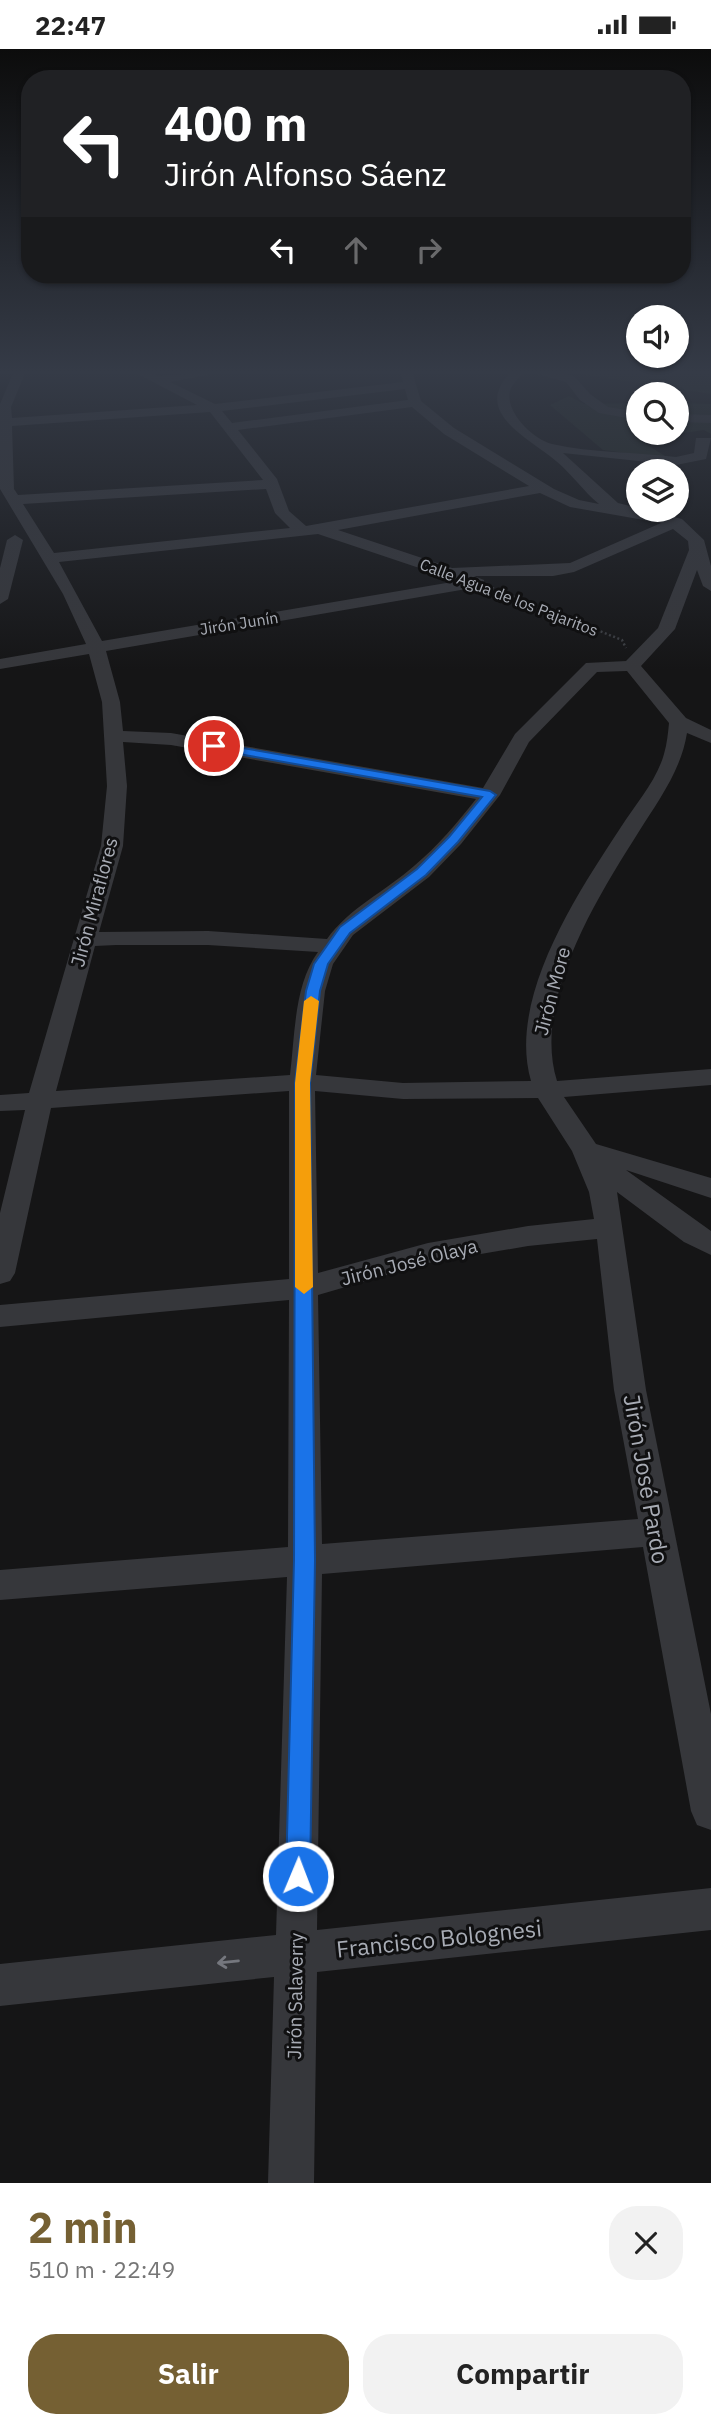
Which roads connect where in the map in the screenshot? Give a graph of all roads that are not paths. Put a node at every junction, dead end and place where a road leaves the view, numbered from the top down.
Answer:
1 (5, 471) edge
2 (262, 471) edge
3 (514, 471) edge
4 (574, 471) edge
5 (689, 471) edge
6 (704, 472) dead end
7 (273, 484) junction
8 (543, 488) junction
9 (14, 500) junction
10 (626, 510) edge
11 (626, 513) edge
12 (677, 522) joint
13 (311, 530) junction
14 (17, 540) edge
15 (697, 550) junction
16 (50, 558) junction
17 (450, 571) junction
18 (478, 583) joint
19 (711, 586) edge
20 (0, 599) edge
21 (96, 646) junction
22 (627, 653) junction
23 (0, 664) edge
24 (679, 722) junction
25 (114, 736) junction
26 (711, 737) edge
27 (490, 795) junction
28 (85, 939) junction
29 (332, 946) junction
30 (711, 1077) edge
31 (302, 1083) junction
32 (546, 1088) junction
33 (40, 1101) junction
34 (0, 1103) edge
35 (583, 1148) junction
36 (711, 1188) edge
37 (610, 1228) junction
38 (711, 1245) edge
39 (0, 1273) edge
40 (304, 1288) junction
41 (0, 1316) edge
42 (655, 1532) junction
43 (305, 1560) junction
44 (0, 1585) edge
45 (711, 1811) edge
46 (711, 1909) edge
47 (296, 1955) junction
48 (0, 1985) edge
49 (291, 2183) edge

1 - 9 street, Jirón Miraflores
2 - 7 street, Calle Agua de los Pajaritos
3 - 8 street
4 - 10 street
5 - 6 street
7 - 9 street
7 - 13 street, Calle Agua de los Pajaritos
8 - 11 street
8 - 13 street
9 - 14 street, Jirón Miraflores
12 - 15 street
12 - 17 street
13 - 16 street
13 - 17 street, Calle Agua de los Pajaritos
14 - 16 street, Jirón Miraflores
14 - 20 street
15 - 19 street
15 - 22 street
16 - 21 street, Jirón Miraflores
17 - 18 street, Calle Agua de los Pajaritos
18 - 21 street, Jirón Junín
21 - 23 street, Jirón Junín
21 - 25 street, Jirón Miraflores
22 - 24 street
22 - 27 street, Jirón Salaverry
24 - 26 street
24 - 32 street, Jirón More
25 - 27 street
25 - 28 street, Jirón Miraflores
27 - 29 street, Jirón Salaverry
28 - 29 street
28 - 33 street, Jirón Miraflores
29 - 31 street, Jirón Salaverry
30 - 32 street
31 - 32 street
31 - 33 street
31 - 40 street, Jirón Salaverry
32 - 35 street, Jirón More
33 - 34 street
33 - 39 street, Jirón Miraflores
35 - 36 street
35 - 37 street, Jirón José Pardo
35 - 38 street, Jirón More
37 - 40 street, Jirón José Olaya
37 - 42 street, Jirón José Pardo
40 - 41 street, Jirón José Olaya
40 - 43 street, Jirón Salaverry
42 - 43 street
42 - 45 street, Jirón José Pardo
43 - 44 street
43 - 47 street, Jirón Salaverry
46 - 47 street, Francisco Bolognesi
47 -> 48 street, Francisco Bolognesi
47 - 49 street, Jirón Salaverry

